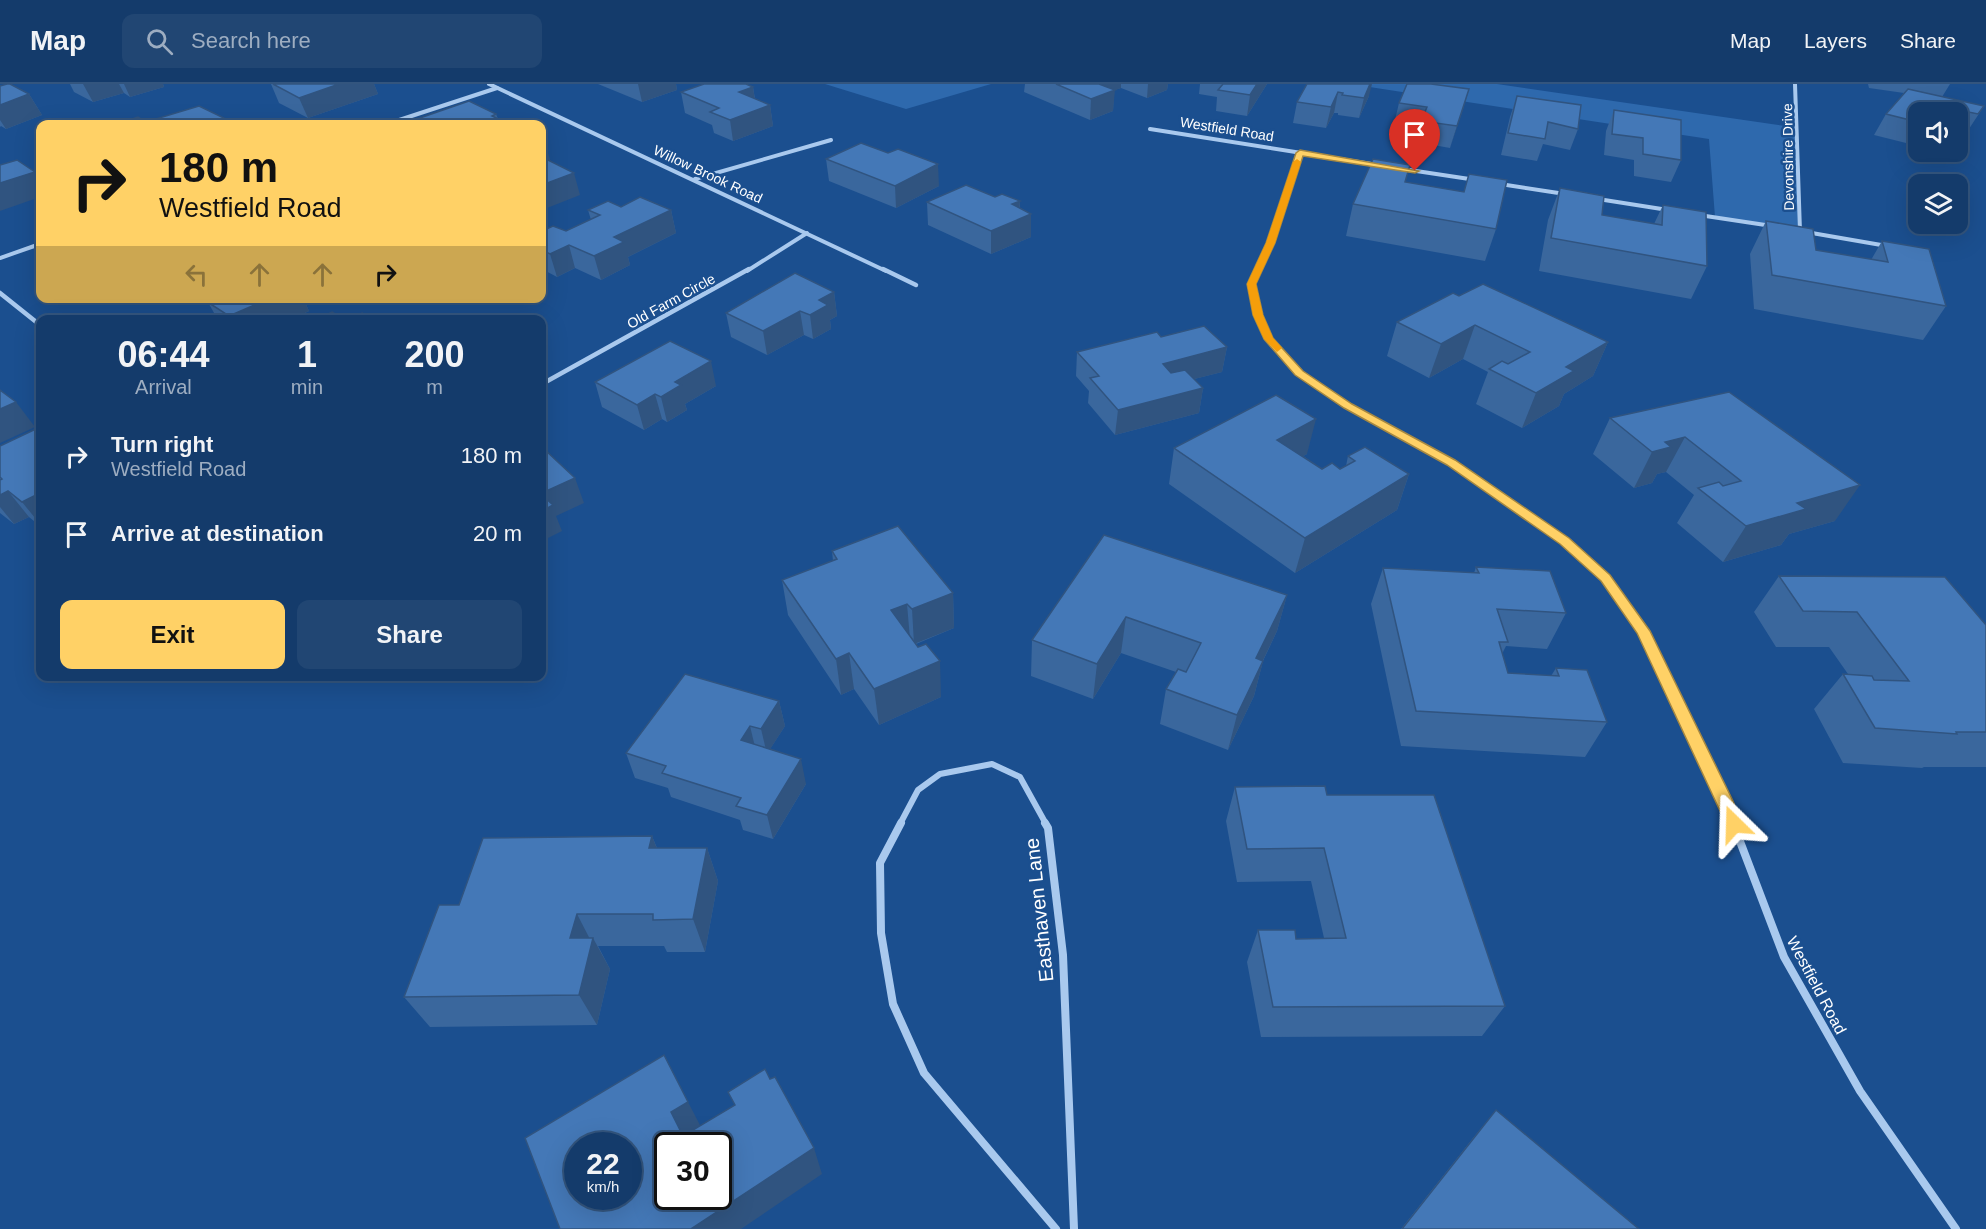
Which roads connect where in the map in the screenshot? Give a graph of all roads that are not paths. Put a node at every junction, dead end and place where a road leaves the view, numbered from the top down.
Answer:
1 (489, 84) edge
2 (1795, 84) edge
3 (497, 88) junction
4 (399, 120) edge
5 (1150, 129) dead end
6 (831, 140) dead end
7 (1300, 153) junction
8 (1383, 166) edge
9 (1395, 168) edge
10 (695, 179) junction
11 (1478, 180) edge
12 (1490, 182) edge
13 (1573, 195) edge
14 (1596, 199) edge
15 (1679, 212) edge
16 (1691, 214) edge
17 (1779, 227) edge
18 (1789, 229) edge
19 (1800, 231) junction
20 (807, 232) junction
21 (36, 245) edge
22 (1892, 247) edge
23 (0, 258) edge
24 (916, 285) dead end
25 (0, 293) edge
26 (36, 323) edge
27 (546, 382) edge
28 (1056, 1229) edge
29 (1074, 1229) edge
30 (1956, 1229) edge

1 - 3 street, Willow Brook Road
2 - 19 street, Devonshire Drive
3 - 4 street
3 - 10 street, Willow Brook Road
5 - 7 street, Westfield Road
6 - 10 street
7 - 8 street, Westfield Road
7 - 30 street, Westfield Road
9 - 11 street
10 - 20 street, Willow Brook Road
12 - 13 street
14 - 15 street
16 - 17 street
18 - 19 street
19 - 22 street
20 - 24 street, Willow Brook Road
20 - 27 street, Old Farm Circle
21 - 23 street
25 - 26 street
28 - 29 street, Easthaven Lane

